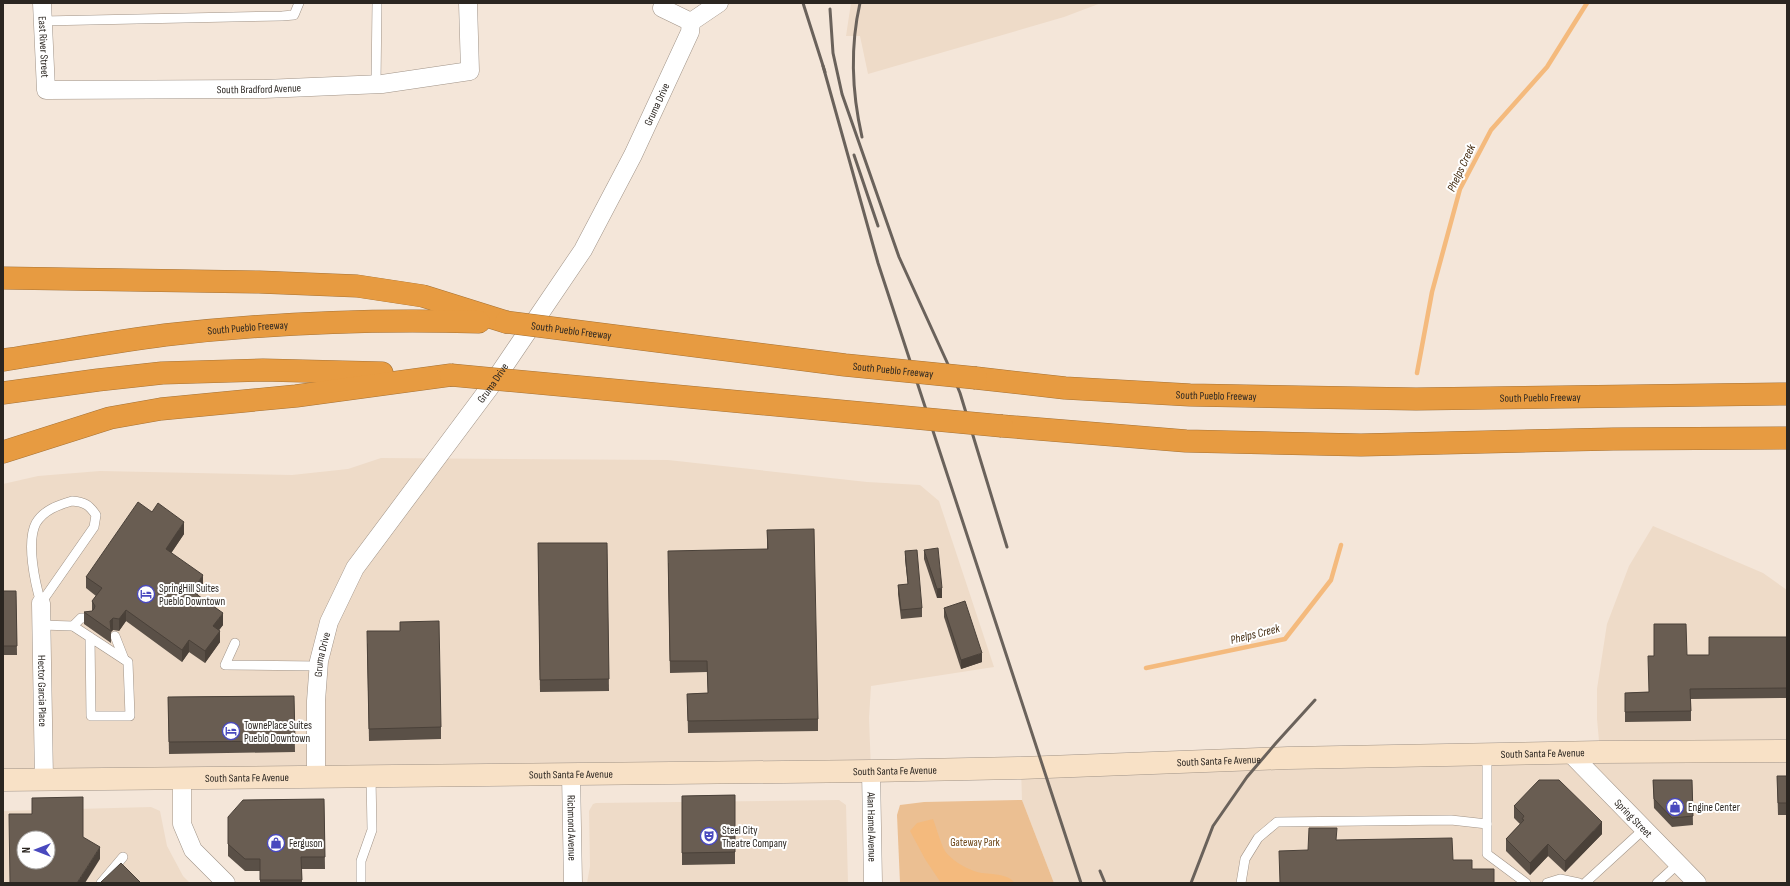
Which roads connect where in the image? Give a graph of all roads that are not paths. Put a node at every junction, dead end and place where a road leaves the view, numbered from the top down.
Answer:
1 (42, 3) edge
2 (299, 3) edge
3 (377, 3) edge
4 (468, 3) edge
5 (719, 3) edge
6 (662, 6) edge
7 (42, 21) junction
8 (691, 22) junction
9 (376, 84) junction
10 (46, 90) joint
11 (3, 278) edge
12 (506, 322) junction
13 (3, 360) edge
14 (451, 375) junction
15 (3, 393) edge
16 (1787, 394) edge
17 (1787, 438) edge
18 (3, 452) edge
19 (41, 603) junction
20 (88, 618) edge
21 (41, 625) junction
22 (73, 626) junction
23 (115, 636) dead end
24 (90, 637) junction
25 (235, 643) dead end
26 (124, 659) junction
27 (318, 666) junction
28 (1787, 751) edge
29 (1570, 753) junction
30 (1487, 755) junction
31 (871, 771) junction
32 (571, 774) junction
33 (182, 777) junction
34 (316, 777) junction
35 (371, 777) junction
36 (44, 779) junction
37 (3, 780) edge
38 (1487, 824) junction
39 (1644, 829) junction
40 (123, 857) dead end
41 (1678, 864) junction
42 (101, 883) edge
43 (226, 883) edge
44 (360, 883) edge
45 (573, 883) edge
46 (873, 883) edge
47 (1241, 883) edge
48 (1526, 883) edge
49 (1547, 883) edge
50 (1579, 883) edge
51 (1585, 883) edge
52 (1657, 883) edge
53 (1697, 883) edge

1 - 7 street, East River Street
2 - 7 lane
3 - 9 lane
4 - 9 street, South Bradford Avenue
5 - 8 street
6 - 8 street
7 - 10 street, East River Street
8 - 27 street, Gruma Drive
9 - 10 street, South Bradford Avenue
11 - 12 highway
12 - 13 highway, South Pueblo Freeway
12 - 16 highway, South Pueblo Freeway, bridge
14 - 15 highway
14 - 17 highway, bridge
14 - 18 highway
19 - 19 lane
19 - 21 street, Hector Garcia Place
20 - 22 lane
21 - 22 lane
21 - 36 street, Hector Garcia Place
22 - 24 lane
23 - 26 lane
24 - 26 lane
24 - 26 lane
25 - 27 lane
27 - 34 street, Gruma Drive
28 - 29 main road, South Santa Fe Avenue
29 - 30 main road, South Santa Fe Avenue
29 - 39 street, Spring Street
30 - 31 main road, South Santa Fe Avenue
30 - 38 lane
31 - 32 main road, South Santa Fe Avenue
31 - 46 street, Alan Hamel Avenue
32 - 35 main road, South Santa Fe Avenue
32 - 45 street, Richmond Avenue
33 - 34 main road, South Santa Fe Avenue
33 - 36 main road, South Santa Fe Avenue
33 - 43 street
34 - 35 main road, South Santa Fe Avenue
35 - 44 lane
36 - 37 main road, South Santa Fe Avenue
38 - 47 lane
38 - 48 lane
39 - 41 street, Spring Street
39 - 51 lane
40 - 42 lane
41 - 52 lane
41 - 53 street, Spring Street
49 - 50 lane

